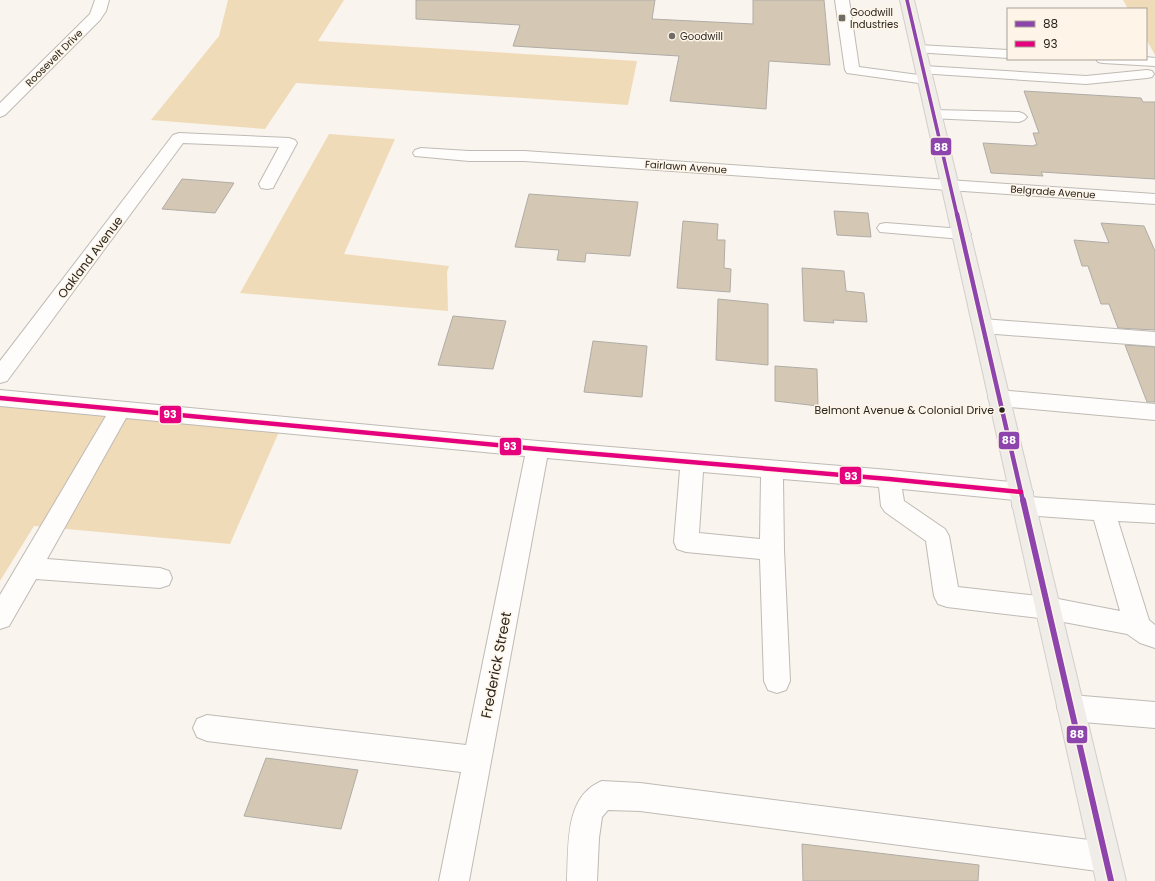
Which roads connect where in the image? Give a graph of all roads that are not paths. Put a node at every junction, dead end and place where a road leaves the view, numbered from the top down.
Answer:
1 (102, 0) edge
2 (842, 0) edge
3 (907, 0) edge
4 (919, 49) junction
5 (1007, 54) edge
6 (1109, 60) edge
7 (1148, 66) edge
8 (925, 75) junction
9 (1155, 88) edge
10 (0, 112) edge
11 (934, 115) junction
12 (1018, 117) dead end
13 (421, 153) dead end
14 (267, 184) dead end
15 (950, 185) junction
16 (1155, 199) edge
17 (886, 228) dead end
18 (962, 234) junction
19 (983, 326) junction
20 (1155, 339) edge
21 (0, 376) edge
22 (0, 398) edge
23 (999, 398) junction
24 (120, 410) junction
25 (1155, 412) edge
26 (538, 449) junction
27 (692, 462) junction
28 (772, 468) junction
29 (889, 478) junction
30 (1022, 499) junction
31 (1103, 511) junction
32 (1155, 514) edge
33 (772, 550) junction
34 (28, 568) junction
35 (160, 578) dead end
36 (1048, 608) junction
37 (0, 618) edge
38 (1147, 632) edge
39 (777, 681) dead end
40 (1071, 708) junction
41 (1155, 715) edge
42 (207, 728) dead end
43 (477, 760) junction
44 (1108, 869) edge
45 (454, 881) edge
46 (582, 881) edge

1 - 10 street, Roosevelt Drive
2 - 8 street
3 - 4 main road
4 - 5 street
4 - 8 main road
6 - 7 street
7 - 8 street
7 - 9 street
8 - 11 main road
11 - 12 street
11 - 15 main road
13 - 15 street, Fairlawn Avenue
14 - 21 street, Oakland Avenue
15 - 16 street, Belgrade Avenue
15 - 18 main road
17 - 18 street
18 - 19 main road
19 - 20 street
19 - 23 main road
22 - 24 street
23 - 25 street
23 - 30 main road
24 - 26 street
24 - 34 street
26 - 27 street
26 - 43 street, Frederick Street
27 - 28 street
27 - 33 street
28 - 29 street
28 - 33 street
29 - 30 street
29 - 36 street
30 - 31 street
30 - 36 main road
31 - 32 street
31 - 38 street
33 - 39 street
34 - 35 street
34 - 37 street
36 - 38 street
36 - 40 main road
40 - 41 street
40 - 44 main road
42 - 43 street
43 - 45 street, Frederick Street
44 - 46 street

